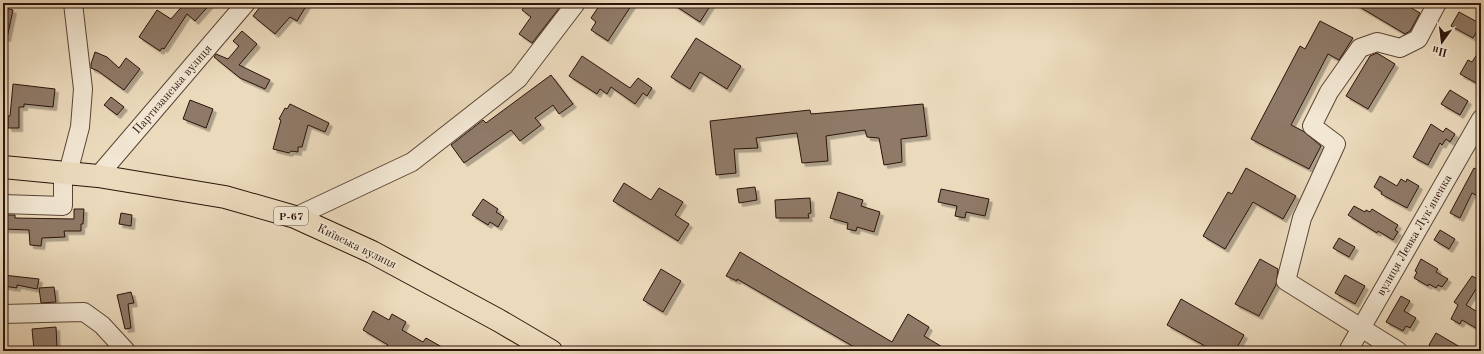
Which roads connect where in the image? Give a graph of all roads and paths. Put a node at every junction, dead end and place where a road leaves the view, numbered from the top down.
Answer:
1 (73, 3) edge
2 (246, 3) edge
3 (576, 3) edge
4 (1437, 3) edge
5 (1481, 118) edge
6 (3, 167) edge
7 (66, 173) junction
8 (98, 176) junction
9 (3, 204) edge
10 (295, 217) junction
11 (3, 314) edge
12 (1361, 329) junction
13 (126, 351) edge
14 (551, 351) edge
15 (1348, 351) edge
16 (1398, 351) edge

1 - 7 street
2 - 8 street, Партизанська вулиця
3 - 10 street
4 - 12 street
5 - 12 street, вулиця Левка Лук'яненка
6 - 7 main road, Київська вулиця / Р-67
7 - 8 main road, Київська вулиця / Р-67
7 - 9 street
8 - 10 main road, Київська вулиця / Р-67
10 - 14 main road, Київська вулиця / Р-67
11 - 13 street
12 - 15 street, вулиця Левка Лук'яненка
12 - 16 street

